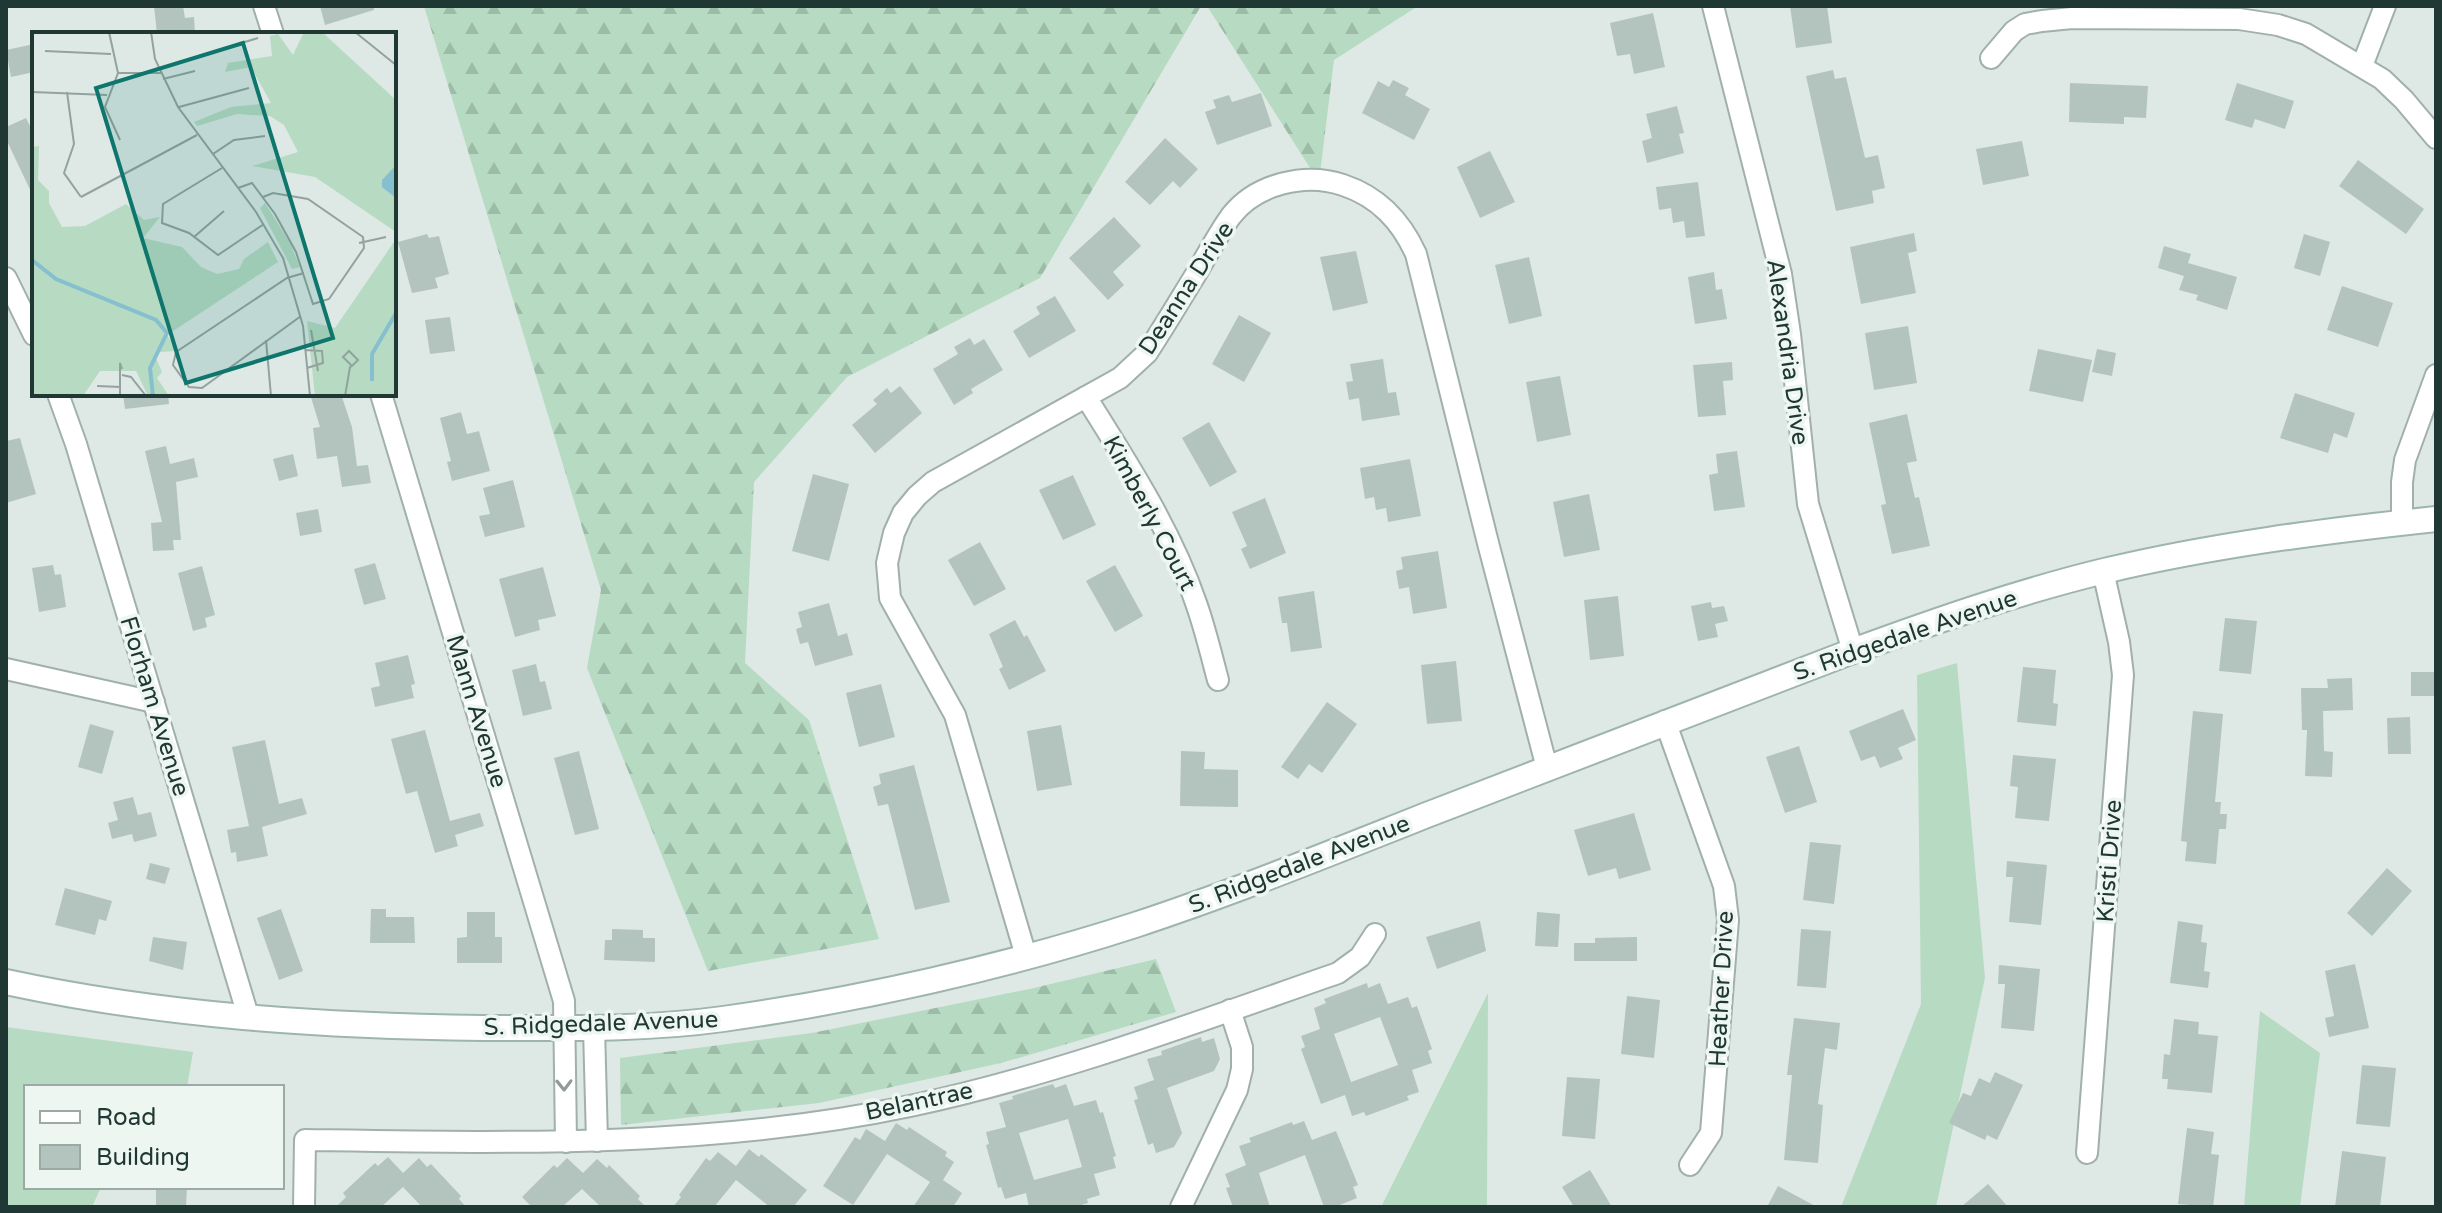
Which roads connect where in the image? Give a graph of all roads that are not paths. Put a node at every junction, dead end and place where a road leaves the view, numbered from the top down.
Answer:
1 (264, 6) edge
2 (1713, 6) edge
3 (2385, 6) edge
4 (272, 32) edge
5 (1991, 58) dead end
6 (2362, 66) junction
7 (2436, 138) edge
8 (6, 278) edge
9 (32, 331) edge
10 (2436, 375) edge
11 (59, 396) edge
12 (382, 396) edge
13 (1086, 397) junction
14 (2436, 519) edge
15 (2402, 523) junction
16 (2103, 571) junction
17 (1853, 651) junction
18 (6, 669) edge
19 (1218, 680) dead end
20 (154, 702) junction
21 (1665, 721) junction
22 (1547, 768) junction
23 (1375, 934) dead end
24 (1026, 956) junction
25 (6, 982) edge
26 (1230, 1010) junction
27 (249, 1019) junction
28 (563, 1028) junction
29 (594, 1028) junction
30 (597, 1141) junction
31 (566, 1142) junction
32 (2087, 1153) dead end
33 (1690, 1165) dead end
34 (304, 1207) edge
35 (1181, 1207) edge

1 - 4 street
2 - 17 street, Alexandria Drive
3 - 6 street
5 - 6 street
6 - 7 street
8 - 9 street
10 - 15 street
11 - 20 street, Florham Avenue
12 - 28 street, Mann Avenue
13 - 19 street, Kimberly Court
13 - 22 street, Deanna Drive
13 - 24 street, Deanna Drive
14 - 15 main road, S. Ridgedale Avenue
15 - 16 main road, S. Ridgedale Avenue
16 - 17 main road, S. Ridgedale Avenue
16 - 32 street, Kristi Drive
17 - 21 main road, S. Ridgedale Avenue
18 - 20 street
20 - 27 street, Florham Avenue
21 - 22 main road, S. Ridgedale Avenue
21 - 33 street, Heather Drive
22 - 24 main road, S. Ridgedale Avenue
23 - 26 street, Belantrae
24 - 29 main road, S. Ridgedale Avenue
25 - 27 main road, S. Ridgedale Avenue
26 - 30 street, Belantrae
26 - 35 street
27 - 28 main road, S. Ridgedale Avenue
28 - 29 main road, S. Ridgedale Avenue
28 -> 31 street
29 - 30 street
30 - 31 street, Belantrae
31 - 34 street, Belantrae

